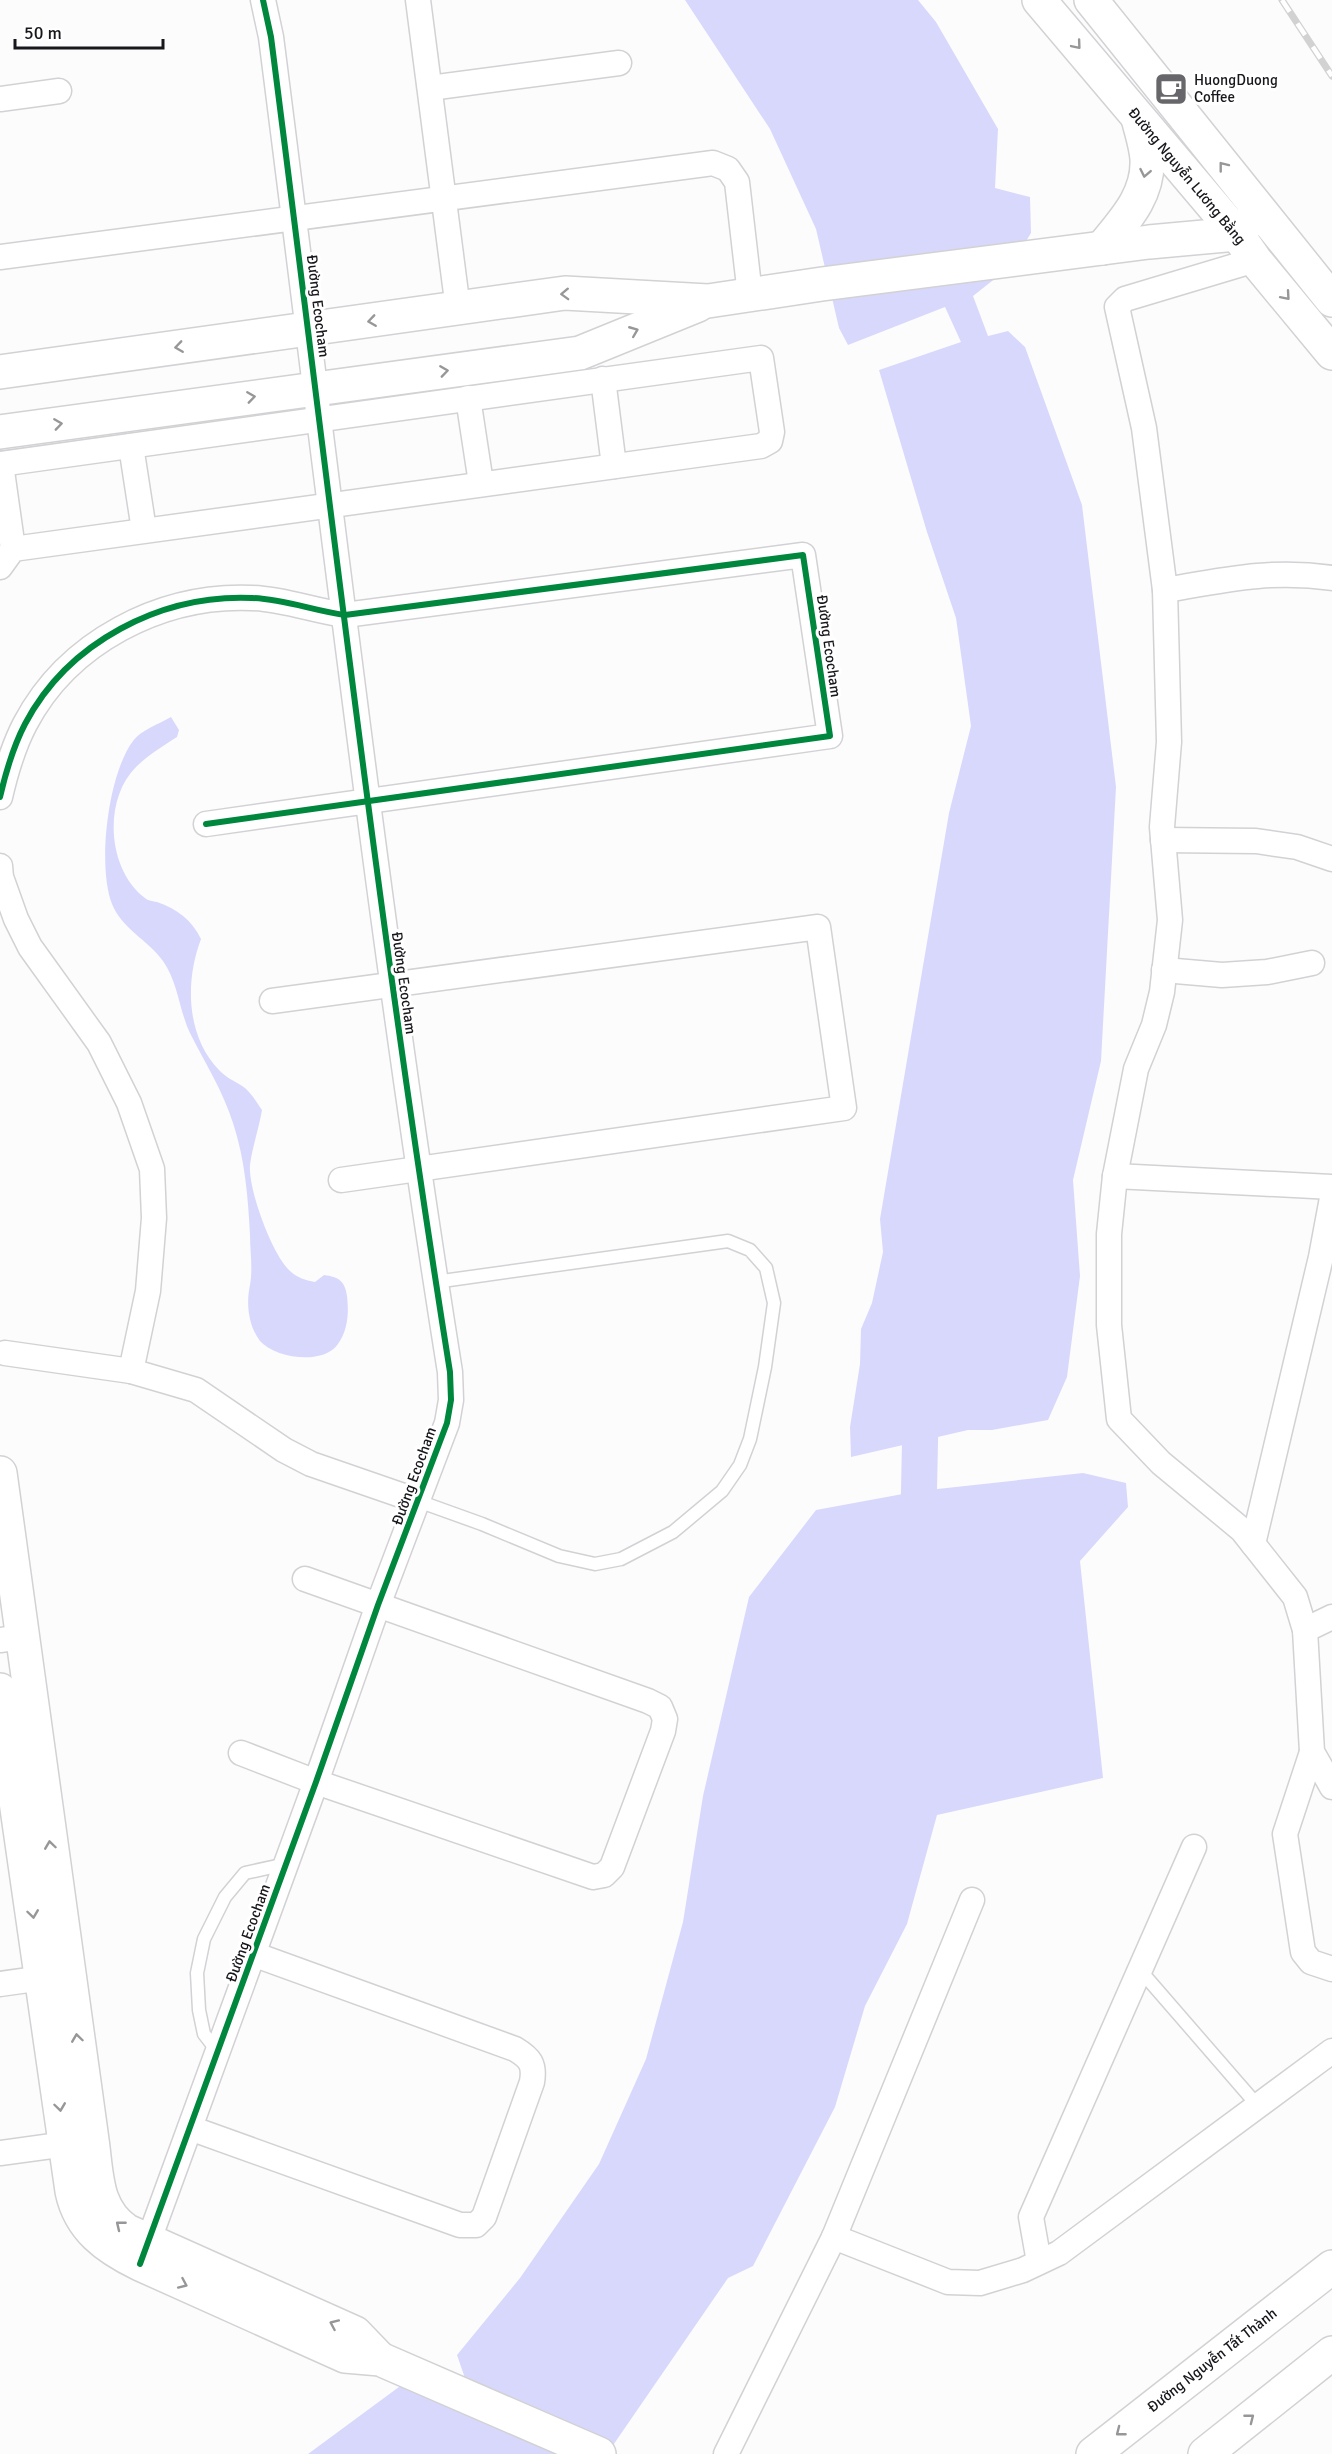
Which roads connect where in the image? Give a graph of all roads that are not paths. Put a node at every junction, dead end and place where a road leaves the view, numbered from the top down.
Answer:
1 (263, 0) edge
2 (418, 0) edge
3 (1039, 0) edge
4 (1091, 0) edge
5 (619, 63) dead end
6 (430, 88) junction
7 (58, 91) dead end
8 (0, 99) edge
9 (1138, 116) junction
10 (444, 198) junction
11 (1260, 211) junction
12 (294, 218) junction
13 (1237, 234) junction
14 (1102, 248) junction
15 (0, 257) edge
16 (1255, 260) junction
17 (750, 295) junction
18 (1332, 300) edge
19 (708, 301) junction
20 (458, 309) junction
21 (309, 330) junction
22 (1332, 353) edge
23 (0, 372) edge
24 (603, 379) junction
25 (468, 398) junction
26 (318, 404) junction
27 (0, 432) edge
28 (131, 446) junction
29 (0, 464) edge
30 (614, 466) junction
31 (481, 483) junction
32 (331, 503) junction
33 (144, 530) junction
34 (7, 558) edge
35 (1332, 578) edge
36 (1165, 590) junction
37 (345, 615) junction
38 (0, 797) edge
39 (367, 801) junction
40 (206, 824) dead end
41 (1162, 834) junction
42 (1332, 859) edge
43 (0, 866) edge
44 (1312, 963) dead end
45 (1164, 970) junction
46 (392, 984) junction
47 (272, 1001) dead end
48 (418, 1170) junction
49 (1115, 1176) junction
50 (341, 1180) dead end
51 (1332, 1187) edge
52 (1332, 1198) edge
53 (435, 1282) junction
54 (5, 1353) dead end
55 (131, 1371) junction
56 (0, 1473) edge
57 (418, 1501) junction
58 (1253, 1544) junction
59 (305, 1579) dead end
60 (378, 1605) junction
61 (1332, 1617) edge
62 (1305, 1630) junction
63 (11, 1639) edge
64 (0, 1690) edge
65 (1312, 1752) junction
66 (242, 1753) dead end
67 (316, 1782) junction
68 (1332, 1787) edge
69 (21, 1811) edge
70 (1194, 1847) dead end
71 (286, 1864) junction
72 (972, 1900) dead end
73 (253, 1954) junction
74 (1140, 1970) junction
75 (1332, 1970) edge
76 (55, 1976) junction
77 (0, 1984) edge
78 (1332, 2051) edge
79 (218, 2052) junction
80 (1258, 2106) junction
81 (190, 2128) junction
82 (78, 2142) junction
83 (0, 2153) edge
84 (834, 2236) junction
85 (144, 2253) junction
86 (1040, 2262) junction
87 (1332, 2267) edge
88 (1332, 2354) edge
89 (599, 2454) edge
90 (726, 2454) edge
91 (1093, 2454) edge
92 (1204, 2454) edge

1 - 12 street, Đường Ecocham
2 - 6 street
3 -> 9 main road, Đường Nguyễn Lương Bằng
11 -> 4 main road
5 - 6 street
6 - 10 street
7 - 8 street
9 - 13 main road, Đường Nguyễn Lương Bằng
9 -> 14 main road
10 - 12 street
10 - 17 street
10 - 20 street
11 - 13 main road
11 - 18 main road
12 - 15 street
12 - 21 street, Đường Ecocham
13 - 14 main road
13 - 16 main road, Đường Nguyễn Lương Bằng
14 - 17 main road
16 -> 22 main road, Đường Nguyễn Lương Bằng
16 - 36 street
17 - 19 main road
19 -> 20 main road
26 -> 19 main road
20 -> 21 main road
21 -> 23 main road
21 - 26 street, Đường Ecocham
24 - 25 street
24 - 30 street
24 - 30 street
25 - 26 street
25 - 31 street
27 -> 26 main road
26 - 28 street
26 - 32 street, Đường Ecocham
28 - 29 street
28 - 33 street
29 - 34 street
30 - 31 street
31 - 32 street
32 - 33 street
32 - 37 street, Đường Ecocham
33 - 34 street
35 - 36 street
36 - 41 street
37 - 38 street, Đường Ecocham
37 - 39 street, Đường Ecocham
37 - 39 street, Đường Ecocham
39 - 40 street, Đường Ecocham
39 - 46 street, Đường Ecocham
41 - 42 street
41 - 45 street
43 - 55 street
44 - 45 street
45 - 49 street
46 - 47 street, Đường Ecocham
46 - 48 street, Đường Ecocham
46 - 48 street, Đường Ecocham
48 - 50 street, Đường Ecocham
48 - 53 street, Đường Ecocham
49 - 51 street
49 - 58 street
52 - 58 street
53 - 57 street, Đường Ecocham
53 - 57 lane
54 - 55 street, Đường Ecocham
55 - 57 street, Đường Ecocham
56 - 63 main road
57 - 60 street, Đường Ecocham
58 - 62 street
59 - 60 street
60 - 67 street, Đường Ecocham
60 - 67 street
61 - 62 street
62 - 65 street
63 - 69 main road
64 - 69 main road
65 - 68 street
65 - 75 street
66 - 67 street
67 - 71 street, Đường Ecocham
69 - 76 main road
70 - 74 street
71 - 73 street, Đường Ecocham
71 - 79 lane
72 - 84 street
73 - 79 street, Đường Ecocham
73 - 81 street, Đường Ecocham
74 - 80 lane
74 - 86 street
76 - 77 street
76 - 82 main road
78 - 80 street
79 - 81 street, Đường Ecocham
80 - 86 street
81 - 85 street
82 - 83 street
82 - 85 main road
84 - 86 street
84 - 90 street
85 - 89 main road
87 -> 91 main road, Đường Nguyễn Tất Thành
92 -> 88 main road

